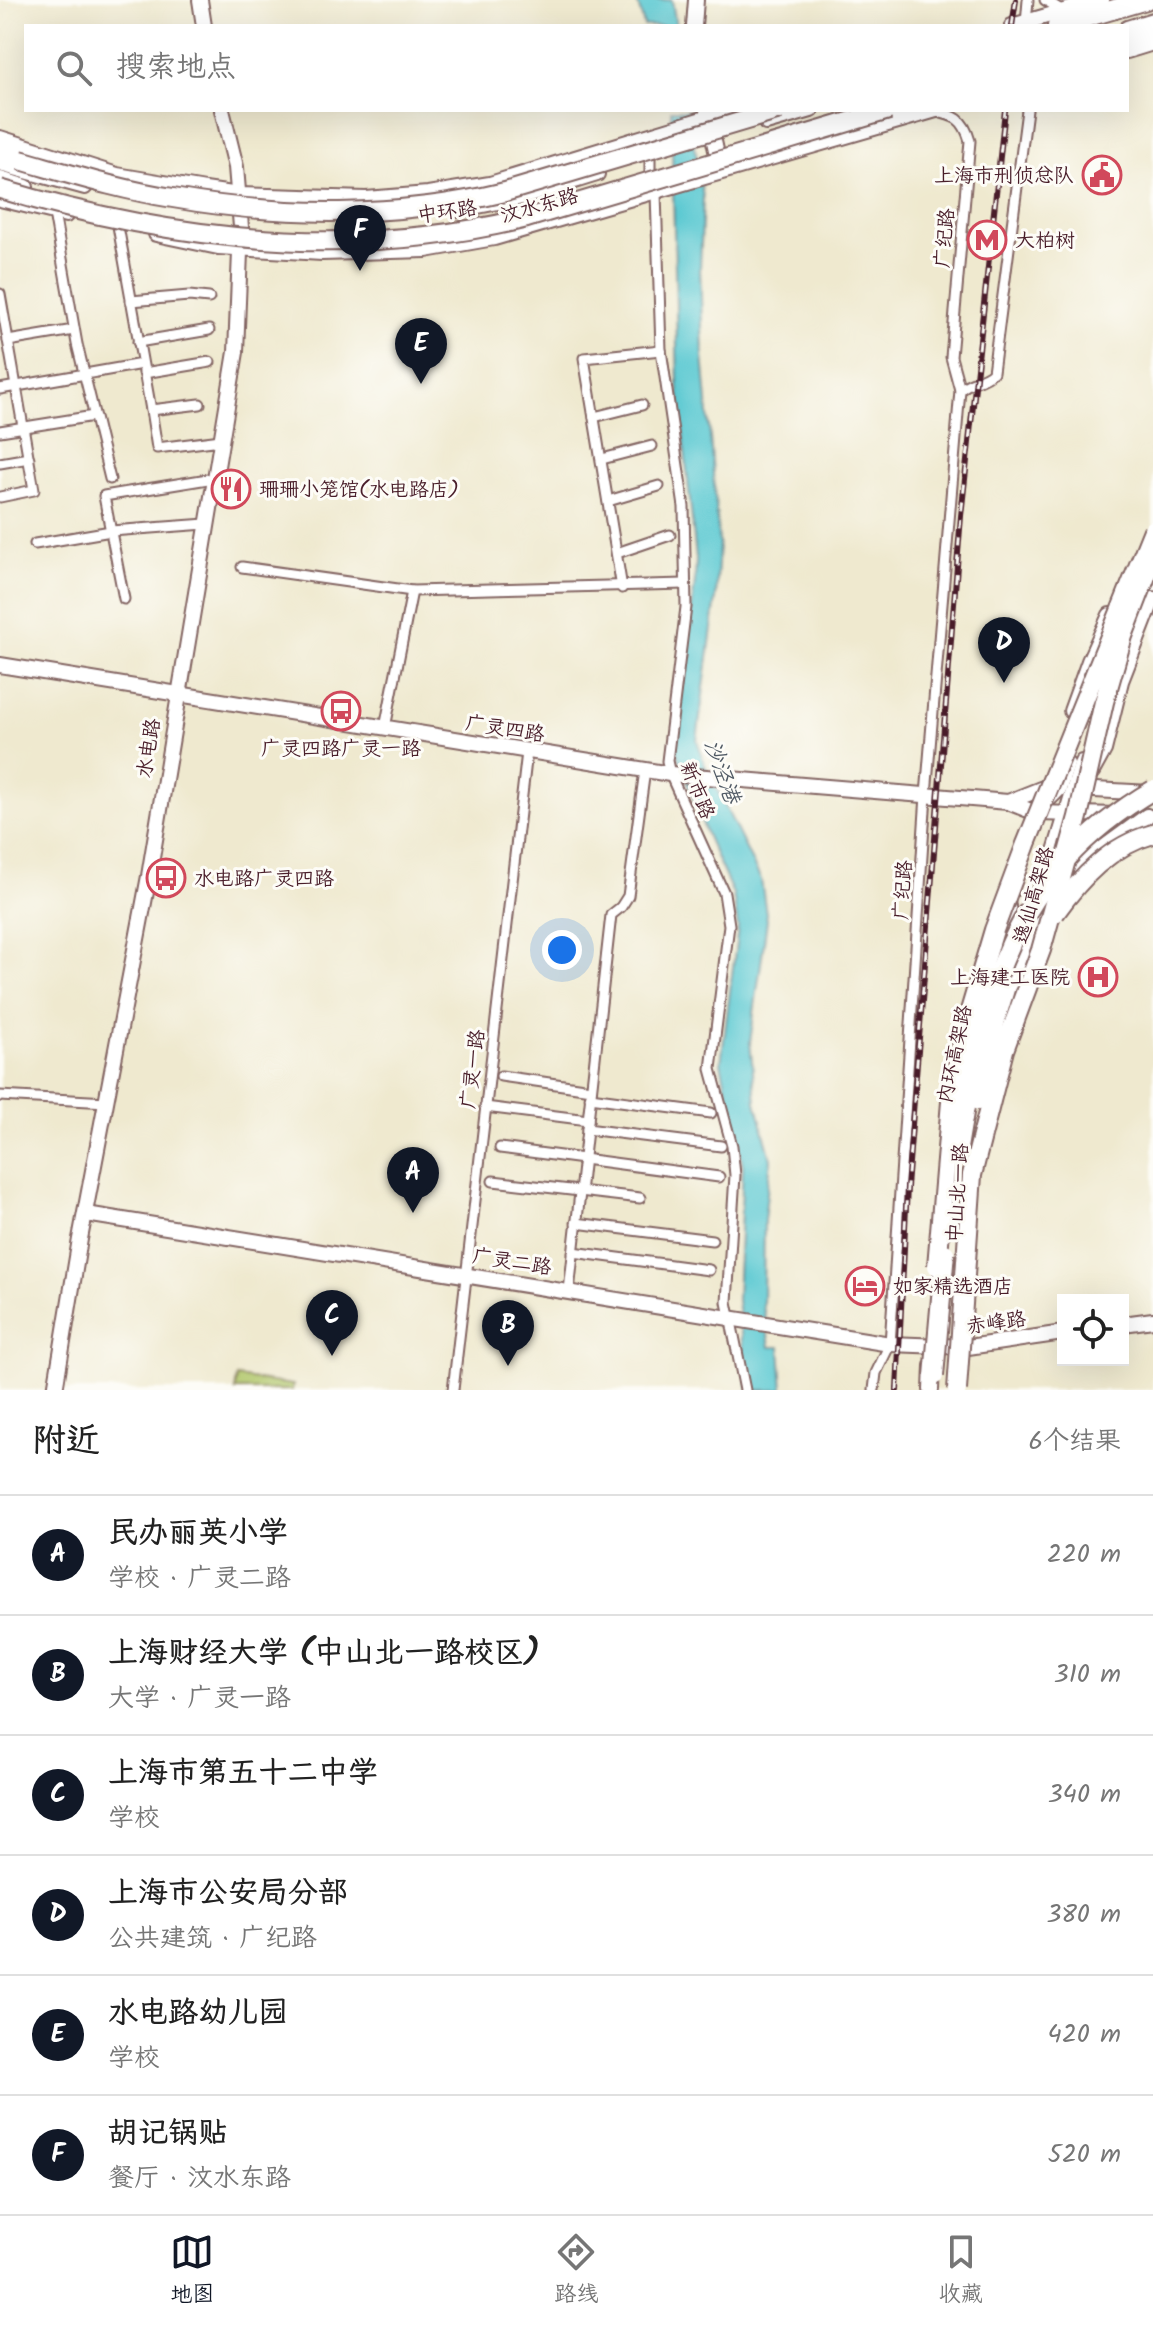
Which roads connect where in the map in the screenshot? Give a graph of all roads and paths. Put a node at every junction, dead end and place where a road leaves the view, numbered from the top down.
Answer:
1 (200, 0) edge
2 (696, 0) edge
3 (1028, 0) edge
4 (1045, 0) edge
5 (1102, 0) edge
6 (1146, 0) edge
7 (1153, 6) edge
8 (1060, 18) edge
9 (1153, 20) edge
10 (204, 24) edge
11 (694, 24) edge
12 (1021, 24) edge
13 (1027, 24) edge
14 (1089, 24) edge
15 (1129, 27) edge
16 (1153, 30) edge
17 (1129, 36) edge
18 (1153, 43) edge
19 (1129, 50) edge
20 (222, 112) edge
21 (724, 112) edge
22 (773, 112) edge
23 (832, 112) edge
24 (882, 112) edge
25 (931, 112) edge
26 (938, 112) edge
27 (1027, 112) edge
28 (805, 114) edge
29 (703, 117) edge
30 (656, 134) junction
31 (0, 138) edge
32 (715, 146) junction
33 (0, 151) edge
34 (784, 156) junction
35 (73, 160) junction
36 (0, 164) edge
37 (650, 165) junction
38 (722, 174) junction
39 (0, 179) edge
40 (471, 187) junction
41 (0, 189) edge
42 (107, 193) junction
43 (656, 193) junction
44 (239, 195) junction
45 (0, 199) edge
46 (54, 213) junction
47 (439, 213) junction
48 (240, 214) junction
49 (477, 222) junction
50 (118, 226) junction
51 (241, 231) junction
52 (450, 246) junction
53 (240, 249) junction
54 (0, 294) edge
55 (209, 298) dead end
56 (131, 301) junction
57 (2, 321) edge
58 (74, 330) junction
59 (209, 330) dead end
60 (8, 341) junction
61 (138, 342) junction
62 (661, 350) junction
63 (5, 356) edge
64 (210, 362) dead end
65 (143, 369) junction
66 (84, 374) junction
67 (16, 386) junction
68 (0, 389) edge
69 (960, 390) junction
70 (200, 404) dead end
71 (642, 405) dead end
72 (151, 410) junction
73 (94, 416) junction
74 (594, 417) junction
75 (23, 427) junction
76 (0, 431) edge
77 (221, 440) junction
78 (652, 446) dead end
79 (29, 458) junction
80 (602, 459) junction
81 (0, 463) edge
82 (214, 478) junction
83 (110, 479) dead end
84 (659, 486) dead end
85 (0, 497) edge
86 (608, 501) junction
87 (1153, 516) edge
88 (206, 524) junction
89 (1153, 530) edge
90 (111, 531) junction
91 (670, 535) dead end
92 (35, 544) dead end
93 (617, 553) junction
94 (1153, 558) edge
95 (242, 567) dead end
96 (1153, 567) edge
97 (685, 584) junction
98 (622, 588) junction
99 (412, 591) junction
100 (124, 599) dead end
101 (1153, 599) edge
102 (1108, 618) junction
103 (0, 665) edge
104 (177, 695) junction
105 (385, 728) junction
106 (527, 752) junction
107 (645, 770) junction
108 (674, 774) junction
109 (1049, 786) junction
110 (1074, 789) junction
111 (1153, 791) edge
112 (926, 795) junction
113 (1008, 802) junction
114 (1036, 813) junction
115 (1066, 814) junction
116 (1152, 817) edge
117 (1006, 886) junction
118 (999, 1021) junction
119 (501, 1076) dead end
120 (591, 1093) junction
121 (0, 1096) edge
122 (107, 1102) junction
123 (485, 1107) junction
124 (711, 1113) dead end
125 (587, 1124) junction
126 (721, 1146) dead end
127 (500, 1148) dead end
128 (583, 1160) junction
129 (719, 1177) dead end
130 (493, 1181) dead end
131 (580, 1192) junction
132 (640, 1198) dead end
133 (86, 1214) junction
134 (576, 1223) junction
135 (712, 1240) dead end
136 (573, 1252) junction
137 (709, 1270) dead end
138 (466, 1274) junction
139 (569, 1291) junction
140 (938, 1309) junction
141 (734, 1317) junction
142 (1153, 1320) edge
143 (1129, 1323) edge
144 (1057, 1334) edge
145 (890, 1344) junction
146 (933, 1347) junction
147 (968, 1347) junction
148 (933, 1385) edge
149 (55, 1390) edge
150 (453, 1390) edge
151 (745, 1390) edge
152 (874, 1390) edge
153 (951, 1390) edge
154 (957, 1390) edge
155 (965, 1390) edge

1 - 10 main road
2 - 11 main road
3 - 12 street
4 - 8 street
5 - 8 main road
6 - 8 highway
7 - 14 main road
8 - 13 main road
9 - 15 main road
16 - 17 highway
18 - 19 main road
20 - 44 main road, 水电路
21 - 29 main road, 汶水东路
22 - 33 highway, 中环路, bridge
23 - 28 main road, 汶水东路
24 - 41 highway, 中环路, bridge
25 - 34 main road, 汶水东路
26 - 69 street, 广纪路
27 - 69 street
28 - 32 main road, 汶水东路
28 - 34 main road
29 - 30 main road, 汶水东路
29 - 32 main road
30 - 37 street, 新市路
30 - 40 main road, 汶水东路
31 - 35 main road, 汶水东路
32 - 37 main road, 汶水东路
32 - 38 main road
34 - 38 main road, 汶水东路
35 - 42 main road
35 - 44 main road, 汶水东路
36 - 42 main road, 汶水东路
37 - 43 street, 新市路
37 - 47 main road, 汶水东路
37 - 49 main road, 汶水东路
38 - 43 main road, 汶水东路
39 - 51 main road, 汶水东路
40 - 44 main road, 汶水东路
40 - 47 main road
42 - 48 main road, 汶水东路
43 - 52 main road, 汶水东路
43 - 62 street, 新市路
44 - 48 main road, 水电路
45 - 46 main road, 汶水东路
46 - 50 main road, 汶水东路
46 - 58 street
47 - 48 main road, 汶水东路
48 - 51 main road, 水电路
49 - 51 main road, 汶水东路
49 - 52 main road
50 - 53 main road, 汶水东路
50 - 56 street
51 - 53 main road, 水电路
52 - 53 main road, 汶水东路
53 - 77 main road, 水电路
54 - 57 street
55 - 56 street
56 - 61 street
57 - 60 street
58 - 60 street
58 - 66 street
59 - 61 street
60 - 63 street
61 - 65 street
62 - 74 street
62 - 97 street, 新市路
63 - 67 street
64 - 65 street
65 - 66 street
65 - 72 street
66 - 67 street
66 - 73 street
67 - 68 street
67 - 75 street
69 - 112 street, 广纪路
70 - 72 street
71 - 74 street
72 - 77 street
73 - 75 street
73 - 83 street
74 - 80 street
75 - 76 street
75 - 79 street
77 - 82 main road, 水电路
78 - 80 street
79 - 81 street
79 - 85 street
80 - 86 street
82 - 88 main road, 水电路
82 - 90 street
84 - 86 street
86 - 93 street
87 - 102 main road, 中山北一路
88 - 90 street
88 - 104 main road, 水电路
89 - 140 highway, 逸仙高架路, bridge
90 - 92 street
90 - 100 street
91 - 93 street
93 - 98 street
94 - 154 highway, 逸仙高架路, bridge
95 - 99 street
96 - 110 main road
97 - 98 street
97 - 108 street, 新市路
98 - 99 street
99 - 105 street
101 - 110 main road, 中山北一路
102 - 109 main road, 中山北一路
102 - 109 main road, 中山北一路
103 - 104 main road, 广灵四路
104 - 105 main road, 广灵四路
104 - 122 main road, 水电路
105 - 106 main road, 广灵四路
106 - 107 main road, 广灵四路
106 - 123 street, 广灵一路
107 - 108 main road, 广灵四路
107 - 120 street
108 - 112 main road, 广灵四路
108 - 141 street, 新市路
109 - 110 main road
109 - 113 main road, 广灵四路
109 - 114 main road, 中山北一路
110 - 111 main road
110 - 115 main road, 中山北一路
111 - 140 highway, 内环高架路, bridge
112 - 113 main road, 广灵四路
112 - 145 street, 广纪路
113 - 114 main road, 广灵四路
114 - 115 main road, 广灵四路
114 - 117 main road, 中山北一路
115 - 116 main road, 广灵四路
115 - 118 main road, 中山北一路
116 - 118 highway, bridge
116 - 118 highway, 内环高架路, bridge
117 - 146 main road, 中山北一路
117 - 148 highway, bridge
118 - 147 main road, 中山北一路
118 - 153 highway, 内环高架路, bridge
119 - 120 street
120 - 124 street
120 - 125 street
121 - 122 street
122 - 133 main road, 水电路
123 - 125 street
123 - 138 street, 广灵一路
125 - 126 street
125 - 128 street
127 - 128 street
128 - 129 street
128 - 131 street
130 - 131 street
131 - 132 street
131 - 134 street
133 - 138 main road, 广灵二路
133 - 149 main road, 水电路
134 - 135 street
134 - 136 street
136 - 137 street
136 - 139 street
138 - 139 main road, 广灵二路
138 - 150 street, 广灵一路
139 - 141 main road, 广灵二路
140 - 148 highway, 内环高架路, bridge
141 - 145 main road, 广灵二路
141 - 151 street, 新市路
142 - 143 main road
144 - 147 main road, 赤峰路
145 - 146 main road, 广灵二路
145 - 152 street, 广纪路
146 - 147 main road, 赤峰路
146 - 148 main road, 中山北一路
147 - 155 main road, 中山北一路

